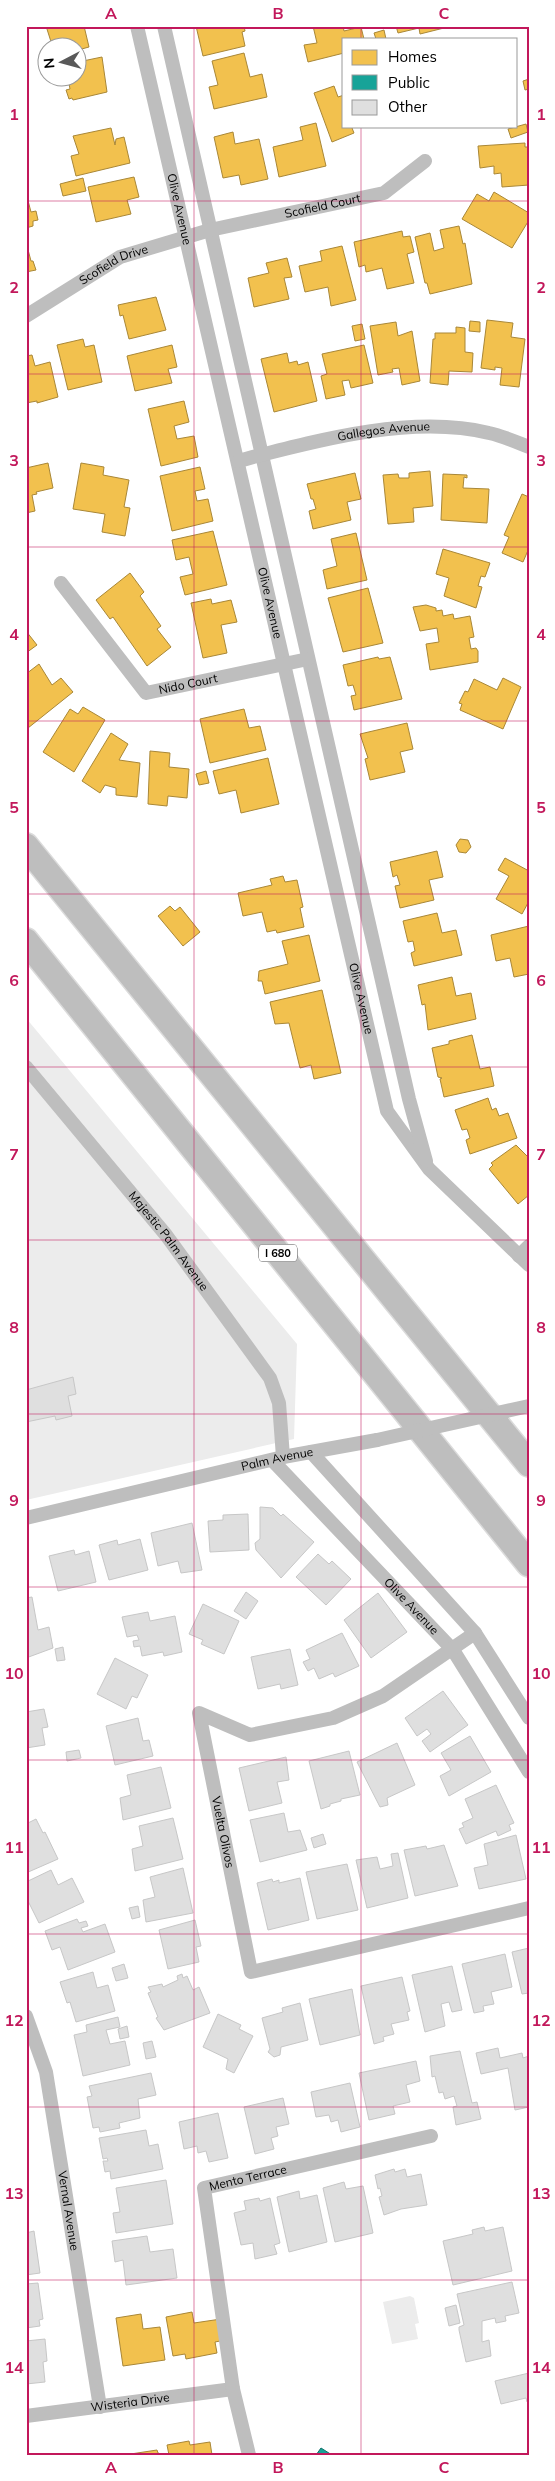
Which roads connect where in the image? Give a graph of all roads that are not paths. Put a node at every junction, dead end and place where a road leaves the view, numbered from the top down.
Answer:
1 (137, 26) edge
2 (164, 26) edge
3 (425, 161) dead end
4 (210, 230) junction
5 (184, 238) junction
6 (26, 316) edge
7 (529, 447) edge
8 (262, 455) junction
9 (238, 461) junction
10 (61, 583) dead end
11 (308, 659) junction
12 (283, 665) junction
13 (26, 846) edge
14 (26, 941) edge
15 (26, 1067) edge
16 (429, 1169) junction
17 (525, 1256) edge
18 (529, 1406) edge
19 (311, 1452) junction
20 (278, 1458) junction
21 (529, 1464) edge
22 (26, 1518) edge
23 (529, 1564) edge
24 (475, 1632) junction
25 (453, 1650) junction
26 (529, 1718) edge
27 (529, 1772) edge
28 (529, 1908) edge
29 (26, 2016) edge
30 (431, 2136) dead end
31 (233, 2389) junction
32 (100, 2407) junction
33 (26, 2416) edge
34 (249, 2455) edge

1 - 5 street, Olive Avenue
2 - 4 street, Olive Avenue
3 - 4 street, Scofield Court
4 - 5 street, Scofield Drive
4 - 8 street, Olive Avenue
5 - 6 street, Scofield Drive
5 - 9 street, Olive Avenue
7 - 8 street, Gallegos Avenue
8 - 9 street, Gallegos Avenue
8 - 11 street, Olive Avenue
9 - 12 street, Olive Avenue
10 - 12 street, Nido Court
11 - 12 street, Nido Court
11 - 16 street, Olive Avenue
12 - 16 street, Olive Avenue
13 - 21 highway
14 - 23 highway, I 680
15 - 20 street, Majestic Palm Avenue
16 - 17 street, Olive Avenue
18 - 19 street, Palm Avenue, bridge
19 - 20 street, Palm Avenue
19 - 24 street
20 - 22 street, Palm Avenue
20 - 25 street, Olive Avenue
24 - 25 street, Vuelta Olivos
24 - 26 street
25 - 27 street, Olive Avenue
25 - 28 street, Vuelta Olivos
29 - 32 street, Vernal Avenue
30 - 31 street, Mento Terrace
31 - 32 street, Wisteria Drive
31 - 34 street
32 - 33 street, Wisteria Drive

